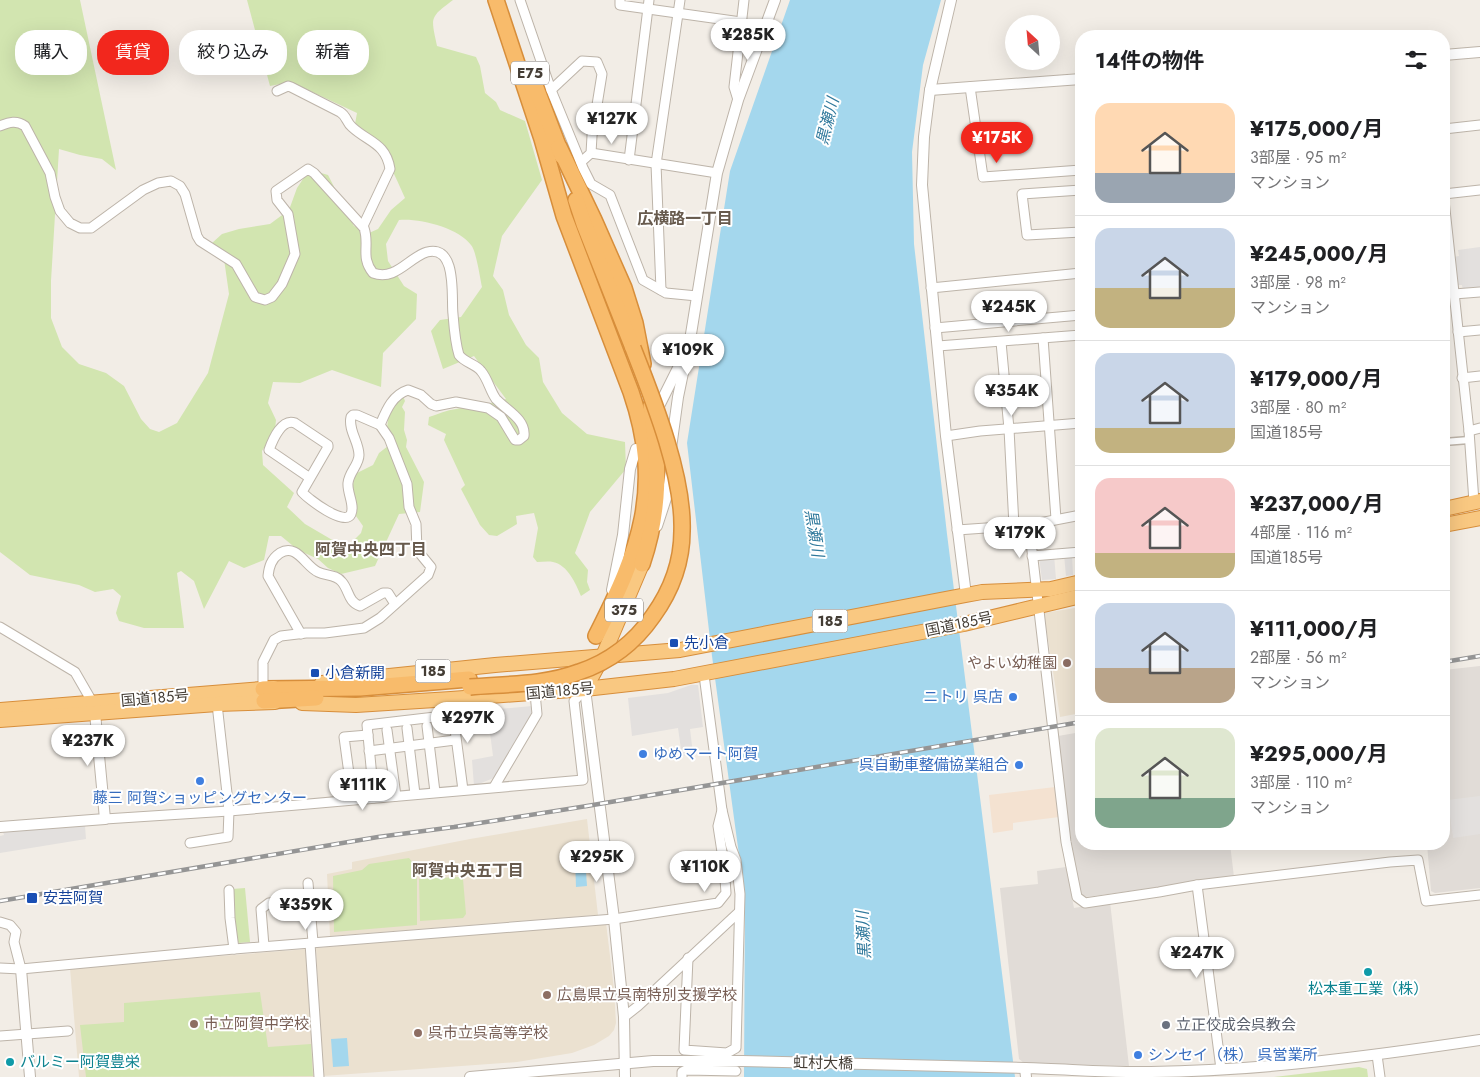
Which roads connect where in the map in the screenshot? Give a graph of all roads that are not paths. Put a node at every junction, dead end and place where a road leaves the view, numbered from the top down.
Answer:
1 (498, 0) edge
2 (520, 0) edge
3 (620, 0) edge
4 (680, 0) edge
5 (744, 0) edge
6 (774, 0) edge
7 (949, 1) edge
8 (649, 5) edge
9 (678, 14) junction
10 (741, 22) junction
11 (1480, 52) edge
12 (1450, 54) edge
13 (1075, 79) edge
14 (970, 87) junction
15 (277, 90) dead end
16 (551, 90) junction
17 (930, 90) junction
18 (738, 100) junction
19 (1480, 125) edge
20 (0, 126) edge
21 (1450, 128) edge
22 (542, 139) junction
23 (559, 147) junction
24 (591, 154) junction
25 (629, 160) junction
26 (581, 162) junction
27 (656, 164) junction
28 (1075, 170) edge
29 (717, 172) junction
30 (1075, 190) edge
31 (1480, 190) edge
32 (1450, 193) edge
33 (363, 226) junction
34 (1075, 232) edge
35 (1450, 256) edge
36 (1075, 274) edge
37 (931, 288) junction
38 (661, 290) junction
39 (1480, 292) edge
40 (1454, 294) junction
41 (697, 296) junction
42 (1075, 315) edge
43 (936, 328) junction
44 (1480, 330) edge
45 (1458, 332) junction
46 (691, 334) junction
47 (1075, 335) edge
48 (1043, 338) junction
49 (1001, 342) junction
50 (938, 346) junction
51 (629, 350) junction
52 (1480, 376) edge
53 (1462, 378) junction
54 (659, 406) dead end
55 (1075, 424) edge
56 (380, 425) junction
57 (1050, 426) junction
58 (1480, 428) edge
59 (1009, 429) junction
60 (1469, 435) junction
61 (946, 436) junction
62 (1450, 440) edge
63 (636, 449) dead end
64 (310, 478) junction
65 (1477, 502) edge
66 (1450, 508) edge
67 (1075, 516) edge
68 (1480, 518) edge
69 (1056, 519) junction
70 (1029, 524) junction
71 (1450, 524) edge
72 (1014, 526) junction
73 (957, 530) junction
74 (1075, 552) edge
75 (1032, 556) junction
76 (642, 564) junction
77 (1075, 583) edge
78 (1036, 590) junction
79 (963, 595) junction
80 (1075, 597) edge
81 (395, 604) junction
82 (1039, 606) junction
83 (0, 626) edge
84 (301, 634) junction
85 (596, 636) junction
86 (603, 656) junction
87 (585, 657) junction
88 (708, 674) junction
89 (584, 689) junction
90 (535, 693) junction
91 (264, 696) junction
92 (451, 699) junction
93 (217, 704) junction
94 (94, 708) junction
95 (0, 710) edge
96 (452, 715) junction
97 (0, 720) edge
98 (427, 726) dead end
99 (407, 728) dead end
100 (387, 730) dead end
101 (368, 735) junction
102 (455, 740) junction
103 (430, 744) junction
104 (409, 746) junction
105 (390, 749) junction
106 (369, 751) junction
107 (372, 781) junction
108 (494, 787) junction
109 (462, 790) junction
110 (435, 792) junction
111 (415, 794) junction
112 (396, 796) junction
113 (374, 798) junction
114 (722, 810) junction
115 (229, 811) junction
116 (106, 819) junction
117 (0, 826) edge
118 (190, 843) dead end
119 (308, 883) dead end
120 (1197, 885) junction
121 (229, 890) dead end
122 (1480, 896) edge
123 (309, 899) junction
124 (739, 912) junction
125 (614, 919) junction
126 (0, 922) edge
127 (312, 942) junction
128 (264, 946) junction
129 (234, 949) junction
130 (688, 958) junction
131 (0, 967) edge
132 (21, 969) junction
133 (624, 1017) junction
134 (68, 1031) dead end
135 (26, 1034) junction
136 (0, 1036) edge
137 (1480, 1040) edge
138 (1377, 1055) junction
139 (626, 1063) junction
140 (737, 1063) edge
141 (1221, 1069) junction
142 (1026, 1072) edge
143 (30, 1077) edge
144 (319, 1077) edge
145 (470, 1077) edge
146 (625, 1077) edge
147 (682, 1077) edge
148 (1380, 1077) edge

1 - 22 highway, E75
1 - 23 highway, E75
2 - 16 street
3 - 8 street
4 - 9 street
5 - 10 street
6 - 18 street
7 - 17 street
8 - 9 street
8 - 25 street
9 - 10 street
9 - 27 street
10 - 18 street
11 - 12 street
13 - 14 street
14 - 17 street
14 - 28 street
15 - 33 street
16 - 24 street
16 - 26 street
17 - 37 street
18 - 29 street
19 - 21 street
20 - 33 street
22 - 51 highway
22 - 85 highway, E75
23 - 51 highway
23 - 76 highway, E75
24 - 25 street
24 - 26 street
25 - 27 street
26 - 38 street
27 - 29 street
27 - 38 street
29 - 41 street
30 - 34 street
31 - 32 street
33 - 56 street
35 - 40 street
36 - 37 street
37 - 43 street
38 - 41 street
39 - 40 street
40 - 45 street
41 - 46 street
42 - 43 street
43 - 50 street
44 - 45 street
45 - 53 street
46 - 54 street
46 - 76 street
47 - 48 street
48 - 49 street
48 - 57 street
49 - 50 street
49 - 59 street
50 - 61 street
51 - 91 highway, bridge
52 - 53 street
53 - 60 street
55 - 57 street
56 - 64 street
56 - 81 street
57 - 59 street
57 - 69 street
58 - 60 street
59 - 61 street
59 - 72 street
60 - 62 street
60 - 65 street
61 - 73 street
63 - 85 street
64 - 64 street
65 - 66 highway
67 - 69 street
68 - 71 highway
69 - 70 street
70 - 72 street
70 - 75 street
72 - 73 street
73 - 79 street
74 - 75 street
75 - 78 street
76 - 86 highway, 375
77 - 78 highway, 国道185号 / 185
78 - 79 highway, 国道185号 / 185
78 - 82 street
79 - 86 highway, 国道185号 / 185
80 - 82 highway, 国道185号 / 185
81 - 84 street
81 - 84 street
82 - 88 highway, 国道185号 / 185
82 - 120 street
83 - 94 street
84 - 91 street
85 - 87 highway, 375
86 - 87 highway, 国道185号 / 185
86 - 89 highway, 375
87 - 89 highway, 375
87 - 91 highway, 国道185号 / 185
88 - 89 highway, 国道185号 / 185
88 - 114 street
89 - 90 highway, 国道185号 / 185
89 - 108 street
89 - 125 street
90 - 92 highway, 国道185号 / 185
90 - 108 street
91 - 92 highway, 国道185号 / 185
91 - 93 highway, 国道185号 / 185
91 - 94 highway, 国道185号 / 185
92 - 96 street
93 - 94 highway, 国道185号 / 185
93 - 115 street
94 - 95 highway, 国道185号 / 185
94 - 97 highway, 国道185号 / 185
94 - 116 street
96 - 101 street
96 - 102 street
98 - 103 street
99 - 104 street
100 - 105 street
101 - 106 street
101 - 107 street
102 - 103 street
102 - 109 street
103 - 104 street
103 - 110 street
104 - 105 street
104 - 111 street
105 - 106 street
105 - 112 street
106 - 107 street
107 - 113 street
108 - 109 street
109 - 110 street
110 - 111 street
111 - 112 street
112 - 113 street
113 - 115 street
114 - 124 street
114 - 125 street
115 - 116 street
115 - 118 street
116 - 117 street
119 - 123 street
120 - 122 street
120 - 141 street
121 - 129 street
123 - 127 street
123 - 128 street
124 - 130 street
124 - 140 street
125 - 127 street
125 - 133 street
126 - 132 street
127 - 128 street
127 - 144 street
128 - 129 street
129 - 132 street
130 - 133 street
130 - 140 street
131 - 132 street
132 - 135 street
133 - 139 street
134 - 135 street
135 - 136 street
135 - 143 street
137 - 138 street, 虹村大橋
138 - 141 street, 虹村大橋
138 - 148 street
139 - 140 street, 虹村大橋
139 - 145 street, 虹村大橋
139 - 146 street
140 - 142 street, 虹村大橋
140 - 147 street
141 - 142 street, 虹村大橋

